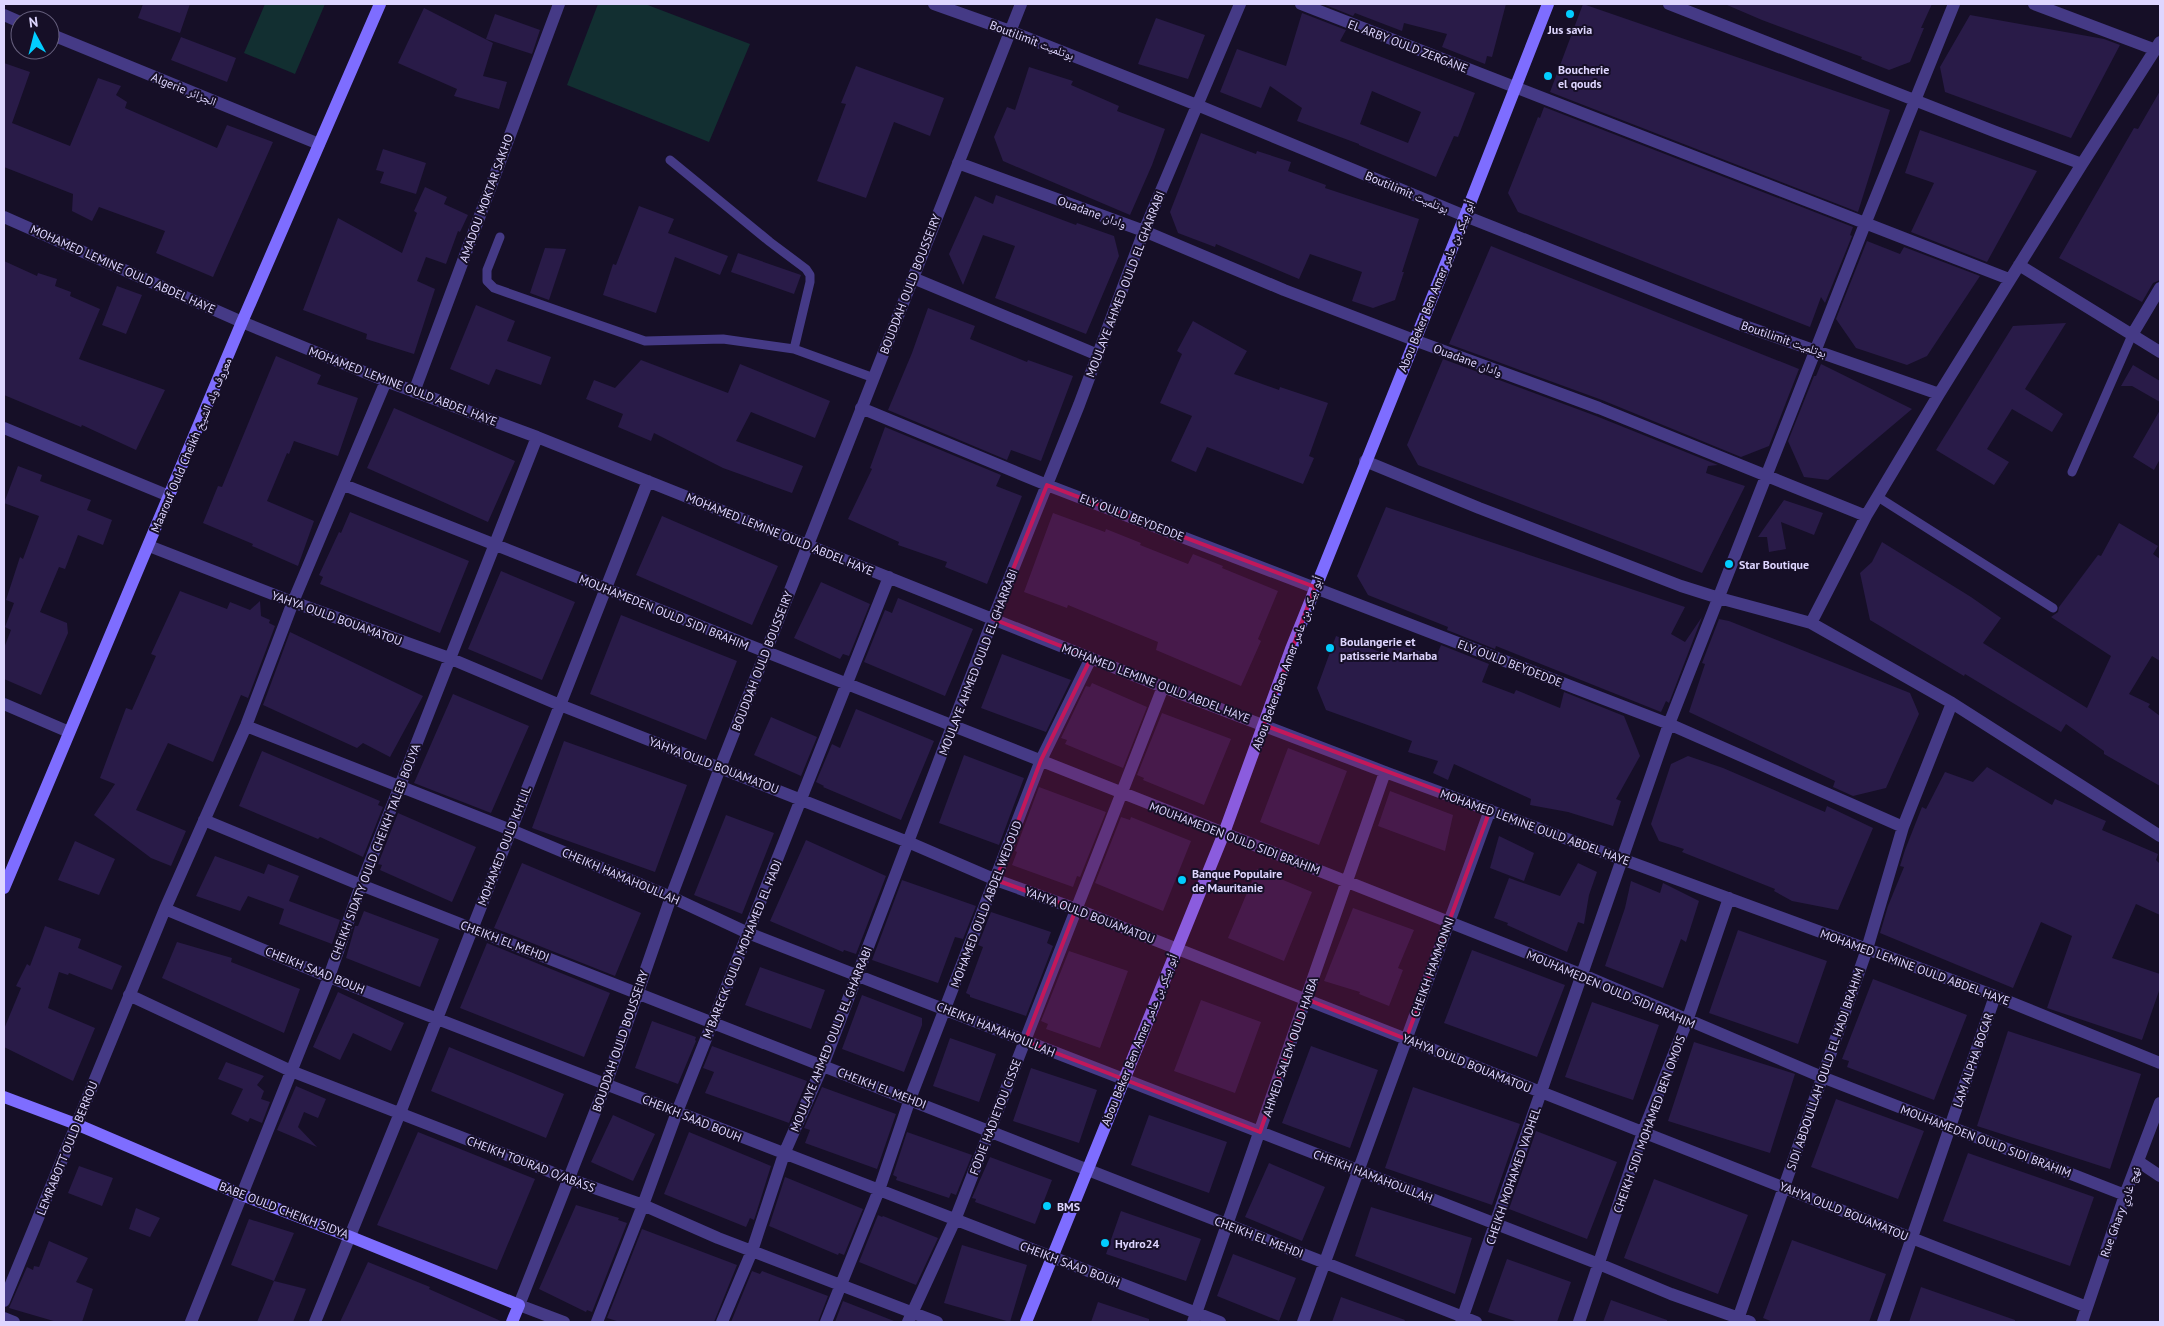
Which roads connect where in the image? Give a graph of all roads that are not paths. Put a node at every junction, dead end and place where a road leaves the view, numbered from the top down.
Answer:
1 (380, 4) edge
2 (559, 4) edge
3 (934, 4) edge
4 (1021, 4) edge
5 (1240, 4) edge
6 (1301, 4) edge
7 (1548, 4) edge
8 (1669, 4) edge
9 (1954, 4) edge
10 (2034, 4) edge
11 (1010, 31) junction
12 (60, 38) edge
13 (2158, 46) edge
14 (1515, 87) junction
15 (1914, 99) junction
16 (1196, 105) junction
17 (319, 144) junction
18 (670, 160) dead end
19 (958, 162) junction
20 (2082, 164) junction
21 (1465, 216) junction
22 (4, 217) edge
23 (1865, 224) junction
24 (1144, 231) junction
25 (500, 237) dead end
26 (2019, 264) junction
27 (913, 278) junction
28 (2010, 279) junction
29 (2160, 288) edge
30 (242, 322) junction
31 (2132, 335) junction
32 (1414, 340) junction
33 (794, 349) junction
34 (1817, 350) junction
35 (2160, 352) edge
36 (1098, 355) junction
37 (874, 378) junction
38 (386, 381) junction
39 (414, 392) junction
40 (1939, 394) junction
41 (861, 408) junction
42 (4, 428) edge
43 (536, 437) junction
44 (1365, 461) junction
45 (2072, 472) dead end
46 (1767, 475) junction
47 (648, 481) junction
48 (344, 485) junction
49 (1048, 485) junction
50 (169, 496) junction
51 (1878, 497) junction
52 (1866, 516) junction
53 (495, 543) junction
54 (808, 545) junction
55 (149, 546) junction
56 (888, 577) junction
57 (1315, 588) junction
58 (607, 590) junction
59 (1719, 598) junction
60 (293, 602) junction
61 (2053, 608) dead end
62 (993, 619) junction
63 (1811, 623) junction
64 (766, 652) junction
65 (449, 658) junction
66 (1091, 658) junction
67 (848, 684) junction
68 (1163, 686) junction
69 (1952, 703) junction
70 (4, 704) edge
71 (560, 705) junction
72 (1669, 724) junction
73 (246, 726) junction
74 (954, 726) junction
75 (1264, 726) junction
76 (69, 732) junction
77 (1041, 760) junction
78 (720, 768) junction
79 (1386, 772) junction
80 (400, 786) junction
81 (1123, 794) junction
82 (801, 800) junction
83 (1490, 810) junction
84 (204, 820) junction
85 (1903, 827) junction
86 (511, 830) junction
87 (1224, 833) junction
88 (2160, 836) edge
89 (908, 842) junction
90 (1623, 859) junction
91 (996, 880) junction
92 (1348, 882) junction
93 (361, 884) junction
94 (4, 888) edge
95 (671, 897) junction
96 (1729, 898) junction
97 (165, 908) junction
98 (1076, 908) junction
99 (1449, 922) junction
100 (473, 928) junction
101 (748, 933) junction
102 (1176, 948) junction
103 (1867, 948) junction
104 (1583, 975) junction
105 (857, 976) junction
106 (329, 977) junction
107 (637, 993) junction
108 (129, 995) junction
109 (1995, 996) junction
110 (1306, 999) junction
111 (945, 1008) junction
112 (437, 1019) junction
113 (1687, 1021) junction
114 (713, 1022) junction
115 (1406, 1039) junction
116 (1025, 1041) junction
117 (2160, 1063) edge
118 (823, 1065) junction
119 (291, 1071) junction
120 (1822, 1077) junction
121 (1124, 1079) junction
122 (606, 1084) junction
123 (1542, 1092) junction
124 (4, 1097) edge
125 (910, 1099) junction
126 (2160, 1103) edge
127 (677, 1112) junction
128 (400, 1113) junction
129 (76, 1124) junction
130 (1950, 1128) junction
131 (989, 1131) junction
132 (1260, 1132) junction
133 (1643, 1132) junction
134 (784, 1154) junction
135 (2139, 1162) junction
136 (1087, 1169) junction
137 (1358, 1170) junction
138 (2160, 1176) edge
139 (569, 1179) junction
140 (1784, 1188) junction
141 (879, 1190) junction
142 (242, 1195) junction
143 (2125, 1195) junction
144 (643, 1205) junction
145 (954, 1220) junction
146 (1228, 1224) junction
147 (1496, 1224) junction
148 (351, 1237) junction
149 (1912, 1238) junction
150 (752, 1251) junction
151 (1052, 1257) junction
152 (1324, 1263) junction
153 (1599, 1264) junction
154 (840, 1286) junction
155 (4, 1301) edge
156 (519, 1304) junction
157 (2087, 1307) junction
158 (910, 1317) edge
159 (4, 1318) edge
160 (1195, 1318) edge
161 (1462, 1320) edge
162 (1742, 1321) edge
163 (14, 1322) edge
164 (191, 1322) edge
165 (314, 1322) edge
166 (512, 1322) edge
167 (564, 1322) edge
168 (597, 1322) edge
169 (722, 1322) edge
170 (826, 1322) edge
171 (936, 1322) edge
172 (1026, 1322) edge
173 (1220, 1322) edge
174 (1303, 1322) edge
175 (1476, 1322) edge
176 (1579, 1322) edge
177 (1883, 1322) edge
178 (2082, 1322) edge

1 - 17 street, Maarouf Ould Cheikh معروف ولد الشيخ
2 - 39 street, AMADOU MOKTAR SAKHO
3 - 11 street, Boutilimit بوتلميت
4 - 11 street, BOUDDAH OULD BOUSSEIRY
5 - 16 street, MOULAYE AHMED OULD EL GHARRABI
6 - 14 street, EL ARBY OULD ZERGANE
7 - 14 street, Abou Beker Ben Amer أبو بيكر بن عامر
8 - 15 street
9 - 15 street, CHEIKH MOHAMED VADHEL
10 - 13 street
11 - 16 street, Boutilimit بوتلميت
11 - 19 street, BOUDDAH OULD BOUSSEIRY
12 - 17 street, Algerie الجزائر
13 - 20 street
14 - 21 street, Abou Beker Ben Amer أبو بيكر بن عامر
14 - 23 street, EL ARBY OULD ZERGANE
15 - 20 street
15 - 23 street, CHEIKH MOHAMED VADHEL
16 - 21 street, Boutilimit بوتلميت
16 - 24 street, MOULAYE AHMED OULD EL GHARRABI
17 - 30 street, Maarouf Ould Cheikh معروف ولد الشيخ
18 - 33 lane
19 - 24 street, Ouadane وادان
19 - 27 street, BOUDDAH OULD BOUSSEIRY
20 - 26 street
21 - 32 street, Abou Beker Ben Amer أبو بيكر بن عامر
21 - 34 street, Boutilimit بوتلميت
22 - 30 street, MOHAMED LEMINE OULD ABDEL HAYE
23 - 28 street, EL ARBY OULD ZERGANE
23 - 34 street, CHEIKH MOHAMED VADHEL
24 - 32 street, Ouadane وادان
24 - 36 street, MOULAYE AHMED OULD EL GHARRABI
25 - 33 lane
26 - 28 street
26 - 31 street
27 - 36 street
27 - 37 street, BOUDDAH OULD BOUSSEIRY
28 - 40 street
29 - 31 street
30 - 38 street, MOHAMED LEMINE OULD ABDEL HAYE
30 - 50 street, Maarouf Ould Cheikh معروف ولد الشيخ
31 - 35 street
31 - 45 lane
32 - 44 street, Abou Beker Ben Amer أبو بيكر بن عامر
32 - 46 street, Ouadane وادان
33 - 37 lane
34 - 40 street, Boutilimit بوتلميت
34 - 46 street, CHEIKH MOHAMED VADHEL
36 - 49 street, MOULAYE AHMED OULD EL GHARRABI
37 - 41 street, BOUDDAH OULD BOUSSEIRY
38 - 39 street, MOHAMED LEMINE OULD ABDEL HAYE
38 - 48 street, LEMRABOTT OULD BERROU
39 - 43 street, MOHAMED LEMINE OULD ABDEL HAYE
40 - 51 street
41 - 49 street, ELY OULD BEYDEDDE
41 - 54 street, BOUDDAH OULD BOUSSEIRY
42 - 50 street
43 - 47 street, MOHAMED LEMINE OULD ABDEL HAYE
43 - 53 street, CHEIKH SIDATY OULD CHEIKH TALEB BOUYA
44 - 57 street, Abou Beker Ben Amer أبو بيكر بن عامر
44 - 59 street
46 - 52 street, Ouadane وادان
46 - 59 street, CHEIKH MOHAMED VADHEL
47 - 54 street, MOHAMED LEMINE OULD ABDEL HAYE
47 - 58 street, MOHAMED OULD KH'LIL
48 - 53 street, MOUHAMEDEN OULD SIDI BRAHIM
48 - 60 street, LEMRABOTT OULD BERROU
49 - 57 street, ELY OULD BEYDEDDE
49 - 62 street, MOULAYE AHMED OULD EL GHARRABI
50 - 55 street, Maarouf Ould Cheikh معروف ولد الشيخ
51 - 52 street
51 - 61 lane
52 - 63 street
53 - 58 street, MOUHAMEDEN OULD SIDI BRAHIM
53 - 65 street, CHEIKH SIDATY OULD CHEIKH TALEB BOUYA
54 - 56 street, MOHAMED LEMINE OULD ABDEL HAYE
54 - 64 street, BOUDDAH OULD BOUSSEIRY
55 - 60 street, YAHYA OULD BOUAMATOU
55 - 76 street, Maarouf Ould Cheikh معروف ولد الشيخ
56 - 62 street, MOHAMED LEMINE OULD ABDEL HAYE
56 - 67 street, M'BARECK OULD MOHAMED EL HADJ
57 - 72 street, ELY OULD BEYDEDDE
57 - 75 street, Abou Beker Ben Amer أبو بيكر بن عامر
58 - 64 street, MOUHAMEDEN OULD SIDI BRAHIM
58 - 71 street, MOHAMED OULD KH'LIL
59 - 63 street
59 - 72 street, CHEIKH MOHAMED VADHEL
60 - 65 street, YAHYA OULD BOUAMATOU
60 - 73 street, LEMRABOTT OULD BERROU
62 - 66 street, MOHAMED LEMINE OULD ABDEL HAYE
62 - 74 street, MOULAYE AHMED OULD EL GHARRABI
63 - 69 street
64 - 67 street, MOUHAMEDEN OULD SIDI BRAHIM
64 - 78 street, BOUDDAH OULD BOUSSEIRY
65 - 71 street, YAHYA OULD BOUAMATOU
65 - 80 street, CHEIKH SIDATY OULD CHEIKH TALEB BOUYA
66 - 68 street, MOHAMED LEMINE OULD ABDEL HAYE
66 - 77 street, MOHAMED OULD ABDEL WEDOUD
67 - 74 street, MOUHAMEDEN OULD SIDI BRAHIM
67 - 82 street, M'BARECK OULD MOHAMED EL HADJ
68 - 75 street, MOHAMED LEMINE OULD ABDEL HAYE
68 - 81 street, FODIE HADIETOU CISSE
69 - 85 street, SIDI ABDOULLAH OULD EL HADJ BRAHIM
69 - 88 street
70 - 76 street
71 - 78 street, YAHYA OULD BOUAMATOU
71 - 86 street, MOHAMED OULD KH'LIL
72 - 85 street, ELY OULD BEYDEDDE
72 - 90 street, CHEIKH MOHAMED VADHEL
73 - 80 street, CHEIKH HAMAHOULLAH
73 - 84 street, LEMRABOTT OULD BERROU
74 - 77 street, MOUHAMEDEN OULD SIDI BRAHIM
74 - 89 street, MOULAYE AHMED OULD EL GHARRABI
75 - 79 street, MOHAMED LEMINE OULD ABDEL HAYE
75 - 87 street, Abou Beker Ben Amer أبو بيكر بن عامر
76 - 94 street, Maarouf Ould Cheikh معروف ولد الشيخ
77 - 81 street, MOUHAMEDEN OULD SIDI BRAHIM
77 - 91 street, MOHAMED OULD ABDEL WEDOUD
78 - 82 street, YAHYA OULD BOUAMATOU
78 - 95 street, BOUDDAH OULD BOUSSEIRY
79 - 83 street, MOHAMED LEMINE OULD ABDEL HAYE
79 - 92 street, AHMED SALEM OULD HAIBA
80 - 86 street, CHEIKH HAMAHOULLAH
80 - 93 street, CHEIKH SIDATY OULD CHEIKH TALEB BOUYA
81 - 87 street, MOUHAMEDEN OULD SIDI BRAHIM
81 - 98 street, FODIE HADIETOU CISSE
82 - 89 street, YAHYA OULD BOUAMATOU
82 - 101 street, M'BARECK OULD MOHAMED EL HADJ
83 - 90 street, MOHAMED LEMINE OULD ABDEL HAYE
83 - 99 street, CHEIKH HAMMONNI
84 - 93 street, CHEIKH EL MEHDI
84 - 97 street, LEMRABOTT OULD BERROU
85 - 103 street, SIDI ABDOULLAH OULD EL HADJ BRAHIM
86 - 95 street, CHEIKH HAMAHOULLAH
86 - 100 street, MOHAMED OULD KH'LIL
87 - 92 street, MOUHAMEDEN OULD SIDI BRAHIM
87 - 102 street, Abou Beker Ben Amer أبو بيكر بن عامر
89 - 91 street, YAHYA OULD BOUAMATOU
89 - 105 street, MOULAYE AHMED OULD EL GHARRABI
90 - 96 street, MOHAMED LEMINE OULD ABDEL HAYE
90 - 104 street, CHEIKH MOHAMED VADHEL
91 - 98 street, YAHYA OULD BOUAMATOU
91 - 111 street, MOHAMED OULD ABDEL WEDOUD
92 - 99 street, MOUHAMEDEN OULD SIDI BRAHIM
92 - 110 street, AHMED SALEM OULD HAIBA
93 - 100 street, CHEIKH EL MEHDI
93 - 106 street, CHEIKH SIDATY OULD CHEIKH TALEB BOUYA
95 - 101 street, CHEIKH HAMAHOULLAH
95 - 107 street, BOUDDAH OULD BOUSSEIRY
96 - 103 street, MOHAMED LEMINE OULD ABDEL HAYE
96 - 113 street, CHEIKH SIDI MOHAMED BEN OMOIS
97 - 106 street, CHEIKH SAAD BOUH
97 - 108 street, LEMRABOTT OULD BERROU
98 - 102 street, YAHYA OULD BOUAMATOU
98 - 116 street, FODIE HADIETOU CISSE
99 - 104 street, MOUHAMEDEN OULD SIDI BRAHIM
99 - 115 street, CHEIKH HAMMONNI
100 - 107 street, CHEIKH EL MEHDI
100 - 112 street, MOHAMED OULD KH'LIL
101 - 105 street, CHEIKH HAMAHOULLAH
101 - 114 street, M'BARECK OULD MOHAMED EL HADJ
102 - 110 street, YAHYA OULD BOUAMATOU
102 - 121 street, Abou Beker Ben Amer أبو بيكر بن عامر
103 - 109 street, MOHAMED LEMINE OULD ABDEL HAYE
103 - 120 street, SIDI ABDOULLAH OULD EL HADJ BRAHIM
104 - 113 street, MOUHAMEDEN OULD SIDI BRAHIM
104 - 123 street, CHEIKH MOHAMED VADHEL
105 - 111 street, CHEIKH HAMAHOULLAH
105 - 118 street, MOULAYE AHMED OULD EL GHARRABI
106 - 112 street, CHEIKH SAAD BOUH
106 - 119 street, CHEIKH SIDATY OULD CHEIKH TALEB BOUYA
107 - 114 street, CHEIKH EL MEHDI
107 - 122 street, BOUDDAH OULD BOUSSEIRY
108 - 119 street, CHEIKH TOURAD O/ABASS
108 - 129 street, LEMRABOTT OULD BERROU
109 - 117 street, MOHAMED LEMINE OULD ABDEL HAYE
109 - 130 street, LAM ALPHA BOCAR
110 - 115 street, YAHYA OULD BOUAMATOU
110 - 132 street, AHMED SALEM OULD HAIBA
111 - 116 street, CHEIKH HAMAHOULLAH
111 - 125 street, MOHAMED OULD ABDEL WEDOUD
112 - 122 street, CHEIKH SAAD BOUH
112 - 128 street, MOHAMED OULD KH'LIL
113 - 120 street, MOUHAMEDEN OULD SIDI BRAHIM
113 - 133 street, CHEIKH SIDI MOHAMED BEN OMOIS
114 - 118 street, CHEIKH EL MEHDI
114 - 127 street, M'BARECK OULD MOHAMED EL HADJ
115 - 123 street, YAHYA OULD BOUAMATOU
115 - 137 street, CHEIKH HAMMONNI
116 - 121 street, CHEIKH HAMAHOULLAH
116 - 131 street, FODIE HADIETOU CISSE
118 - 125 street, CHEIKH EL MEHDI
118 - 134 street, MOULAYE AHMED OULD EL GHARRABI
119 - 128 street, CHEIKH TOURAD O/ABASS
119 - 142 street, CHEIKH SIDATY OULD CHEIKH TALEB BOUYA
120 - 130 street, MOUHAMEDEN OULD SIDI BRAHIM
120 - 140 street, SIDI ABDOULLAH OULD EL HADJ BRAHIM
121 - 132 street, CHEIKH HAMAHOULLAH
121 - 136 street, Abou Beker Ben Amer أبو بيكر بن عامر
122 - 127 street, CHEIKH SAAD BOUH
122 - 139 street, BOUDDAH OULD BOUSSEIRY
123 - 133 street, YAHYA OULD BOUAMATOU
123 - 147 street, CHEIKH MOHAMED VADHEL
124 - 129 street, BABE OULD CHEIKH SIDYA
125 - 131 street, CHEIKH EL MEHDI
125 - 141 street, MOHAMED OULD ABDEL WEDOUD
126 - 135 street, Rue Ghary نهج غاري
127 - 134 street, CHEIKH SAAD BOUH
127 - 144 street, M'BARECK OULD MOHAMED EL HADJ
128 - 139 street, CHEIKH TOURAD O/ABASS
128 - 148 street, MOHAMED OULD KH'LIL
129 - 142 street, BABE OULD CHEIKH SIDYA
129 - 155 street, LEMRABOTT OULD BERROU
130 - 143 street, MOUHAMEDEN OULD SIDI BRAHIM
130 - 149 street, LAM ALPHA BOCAR
131 - 136 street, CHEIKH EL MEHDI
131 - 145 street, FODIE HADIETOU CISSE
132 - 137 street, CHEIKH HAMAHOULLAH
132 - 146 street, AHMED SALEM OULD HAIBA
133 - 140 street, YAHYA OULD BOUAMATOU
133 - 153 street, CHEIKH SIDI MOHAMED BEN OMOIS
134 - 141 street, CHEIKH SAAD BOUH
134 - 150 street, MOULAYE AHMED OULD EL GHARRABI
135 - 138 street
135 - 143 street, Rue Ghary نهج غاري
136 - 146 street, CHEIKH EL MEHDI
136 - 151 street, Abou Beker Ben Amer أبو بيكر بن عامر
137 - 147 street, CHEIKH HAMAHOULLAH
137 - 152 street, CHEIKH HAMMONNI
139 - 144 street, CHEIKH TOURAD O/ABASS
139 - 156 street, BOUDDAH OULD BOUSSEIRY
140 - 149 street, YAHYA OULD BOUAMATOU
140 - 162 street, SIDI ABDOULLAH OULD EL HADJ BRAHIM
141 - 145 street, CHEIKH SAAD BOUH
141 - 154 street, MOHAMED OULD ABDEL WEDOUD
142 - 148 street, BABE OULD CHEIKH SIDYA
142 - 164 street, CHEIKH SIDATY OULD CHEIKH TALEB BOUYA
143 - 157 street, Rue Ghary نهج غاري
144 - 150 street, CHEIKH TOURAD O/ABASS
144 - 168 street, M'BARECK OULD MOHAMED EL HADJ
145 - 151 street, CHEIKH SAAD BOUH
145 - 158 street, FODIE HADIETOU CISSE
146 - 152 street, CHEIKH EL MEHDI
146 - 160 street, AHMED SALEM OULD HAIBA
147 - 153 street, CHEIKH HAMAHOULLAH
147 - 161 street, CHEIKH MOHAMED VADHEL
148 - 156 street, BABE OULD CHEIKH SIDYA
148 - 165 street, MOHAMED OULD KH'LIL
149 - 157 street, YAHYA OULD BOUAMATOU
149 - 177 street, LAM ALPHA BOCAR
150 - 154 street, CHEIKH TOURAD O/ABASS
150 - 169 street, MOULAYE AHMED OULD EL GHARRABI
151 - 160 street, CHEIKH SAAD BOUH
151 - 172 street, Abou Beker Ben Amer أبو بيكر بن عامر
152 - 161 street, CHEIKH EL MEHDI
152 - 174 street, CHEIKH HAMMONNI
153 - 162 street, CHEIKH HAMAHOULLAH
153 - 176 street, CHEIKH SIDI MOHAMED BEN OMOIS
154 - 158 street, CHEIKH TOURAD O/ABASS
154 - 170 street, MOHAMED OULD ABDEL WEDOUD
156 - 166 street, BOUDDAH OULD BOUSSEIRY
156 - 167 street, BABE OULD CHEIKH SIDYA
157 - 178 street, Rue Ghary نهج غاري
158 - 171 street, CHEIKH TOURAD O/ABASS
159 - 163 street
160 - 173 street, CHEIKH SAAD BOUH
161 - 175 street, CHEIKH EL MEHDI

